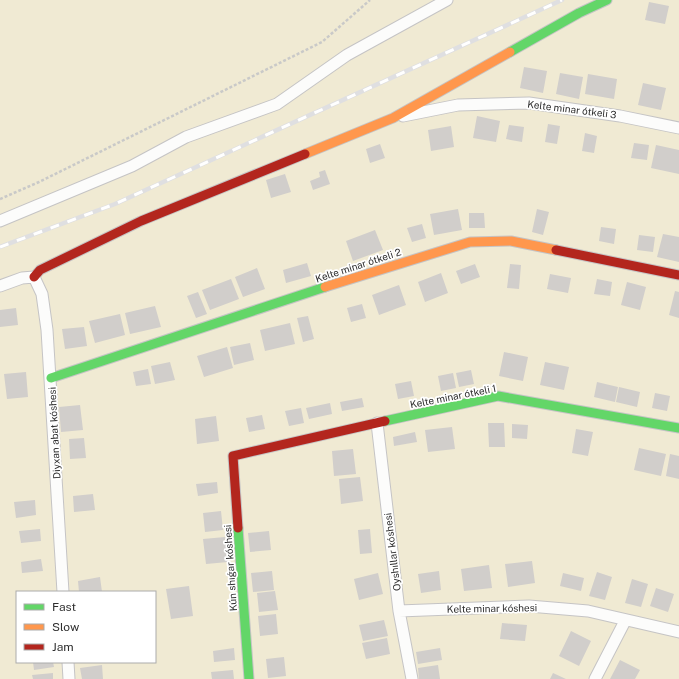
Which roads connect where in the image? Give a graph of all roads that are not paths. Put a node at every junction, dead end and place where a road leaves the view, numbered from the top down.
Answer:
1 (447, 0) edge
2 (607, 0) edge
3 (393, 118) junction
4 (679, 128) edge
5 (0, 221) edge
6 (679, 275) edge
7 (34, 277) junction
8 (0, 286) edge
9 (51, 378) junction
10 (377, 423) junction
11 (679, 428) edge
12 (233, 456) joint
13 (63, 591) edge
14 (399, 611) junction
15 (625, 621) junction
16 (679, 632) edge
17 (68, 663) edge
18 (69, 679) edge
19 (249, 679) edge
20 (412, 679) edge
21 (595, 679) edge

1 - 5 street
2 - 3 street
3 - 4 street, Kelte minar ótkeli 3
3 - 7 street
6 - 9 street, Kelte minar ótkeli 2
7 - 8 street
7 - 9 street, Diyxan abat kóshesi
9 - 13 street, Diyxan abat kóshesi
10 - 11 street, Kelte minar ótkeli 1
10 - 12 street, Kelte minar ótkeli 1
10 - 14 street, Oyshıllar kóshesi
12 - 19 street, Kún shıǵar kóshesi
14 - 15 street, Kelte minar kóshesi
14 - 20 street, Oyshıllar kóshesi
15 - 16 street, Kelte minar kóshesi
15 - 21 street
17 - 18 street

